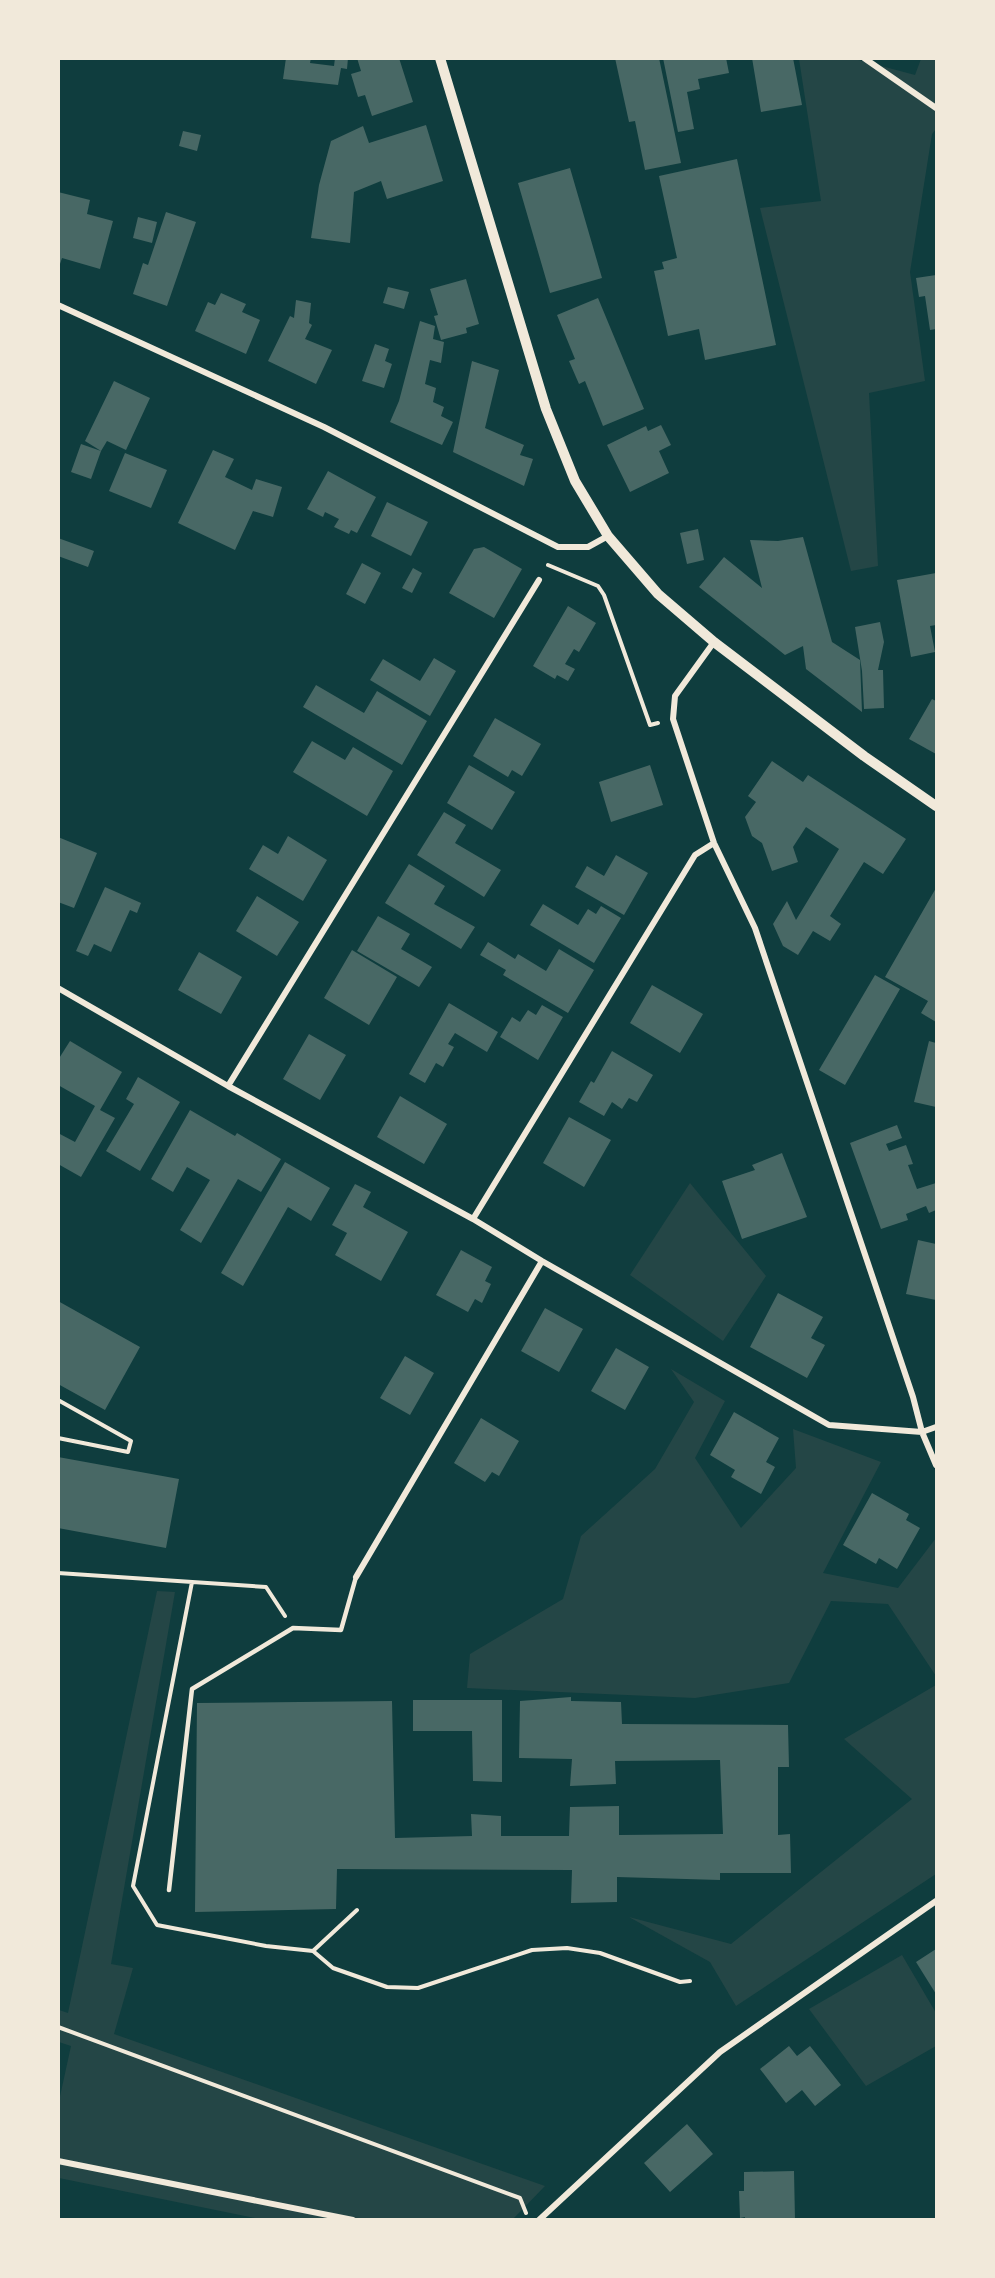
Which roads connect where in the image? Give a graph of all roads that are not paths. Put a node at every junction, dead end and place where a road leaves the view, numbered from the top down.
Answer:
1 (440, 58) edge
2 (864, 58) edge
3 (936, 108) edge
4 (58, 305) edge
5 (608, 536) junction
6 (539, 580) dead end
7 (714, 642) junction
8 (936, 806) edge
9 (714, 843) junction
10 (58, 988) edge
11 (228, 1086) junction
12 (473, 1219) junction
13 (542, 1261) junction
14 (936, 1427) edge
15 (922, 1432) junction
16 (936, 1465) edge
17 (356, 1577) joint
18 (169, 1890) dead end
19 (936, 1901) edge
20 (58, 2161) edge
21 (353, 2220) edge
22 (539, 2220) edge

1 - 5 street
2 - 3 street
4 - 5 street
5 - 7 street
6 - 11 street
7 - 8 street
7 - 9 street
9 - 12 street
9 - 15 street
10 - 11 street
11 - 12 street
12 - 13 street
13 - 15 street
13 - 17 street
14 - 15 street
15 - 16 street
17 - 18 lane
19 - 22 street
20 - 21 street

